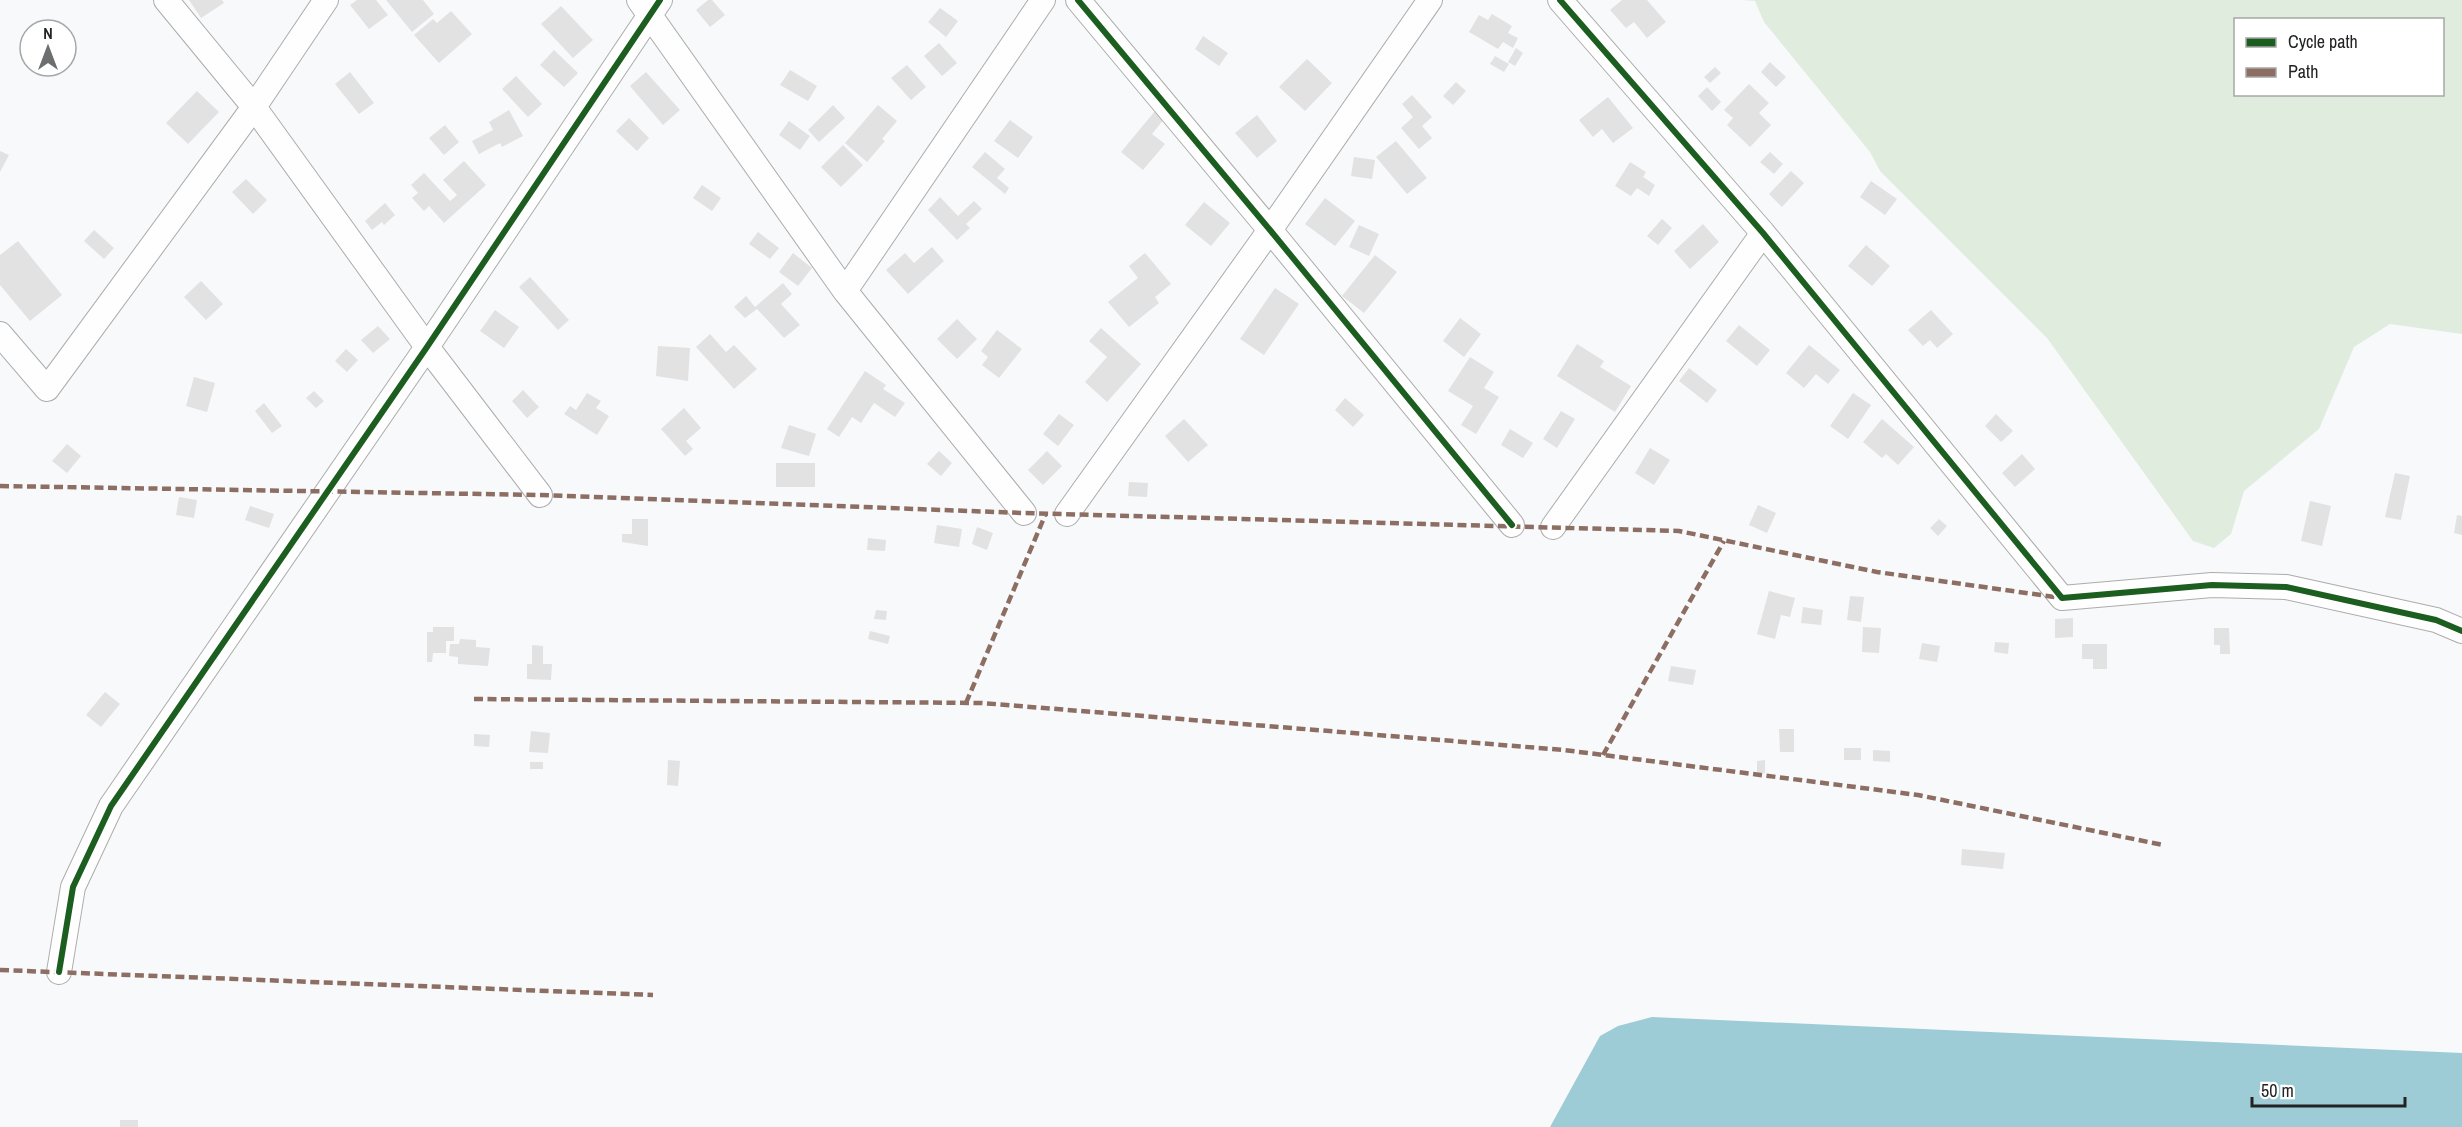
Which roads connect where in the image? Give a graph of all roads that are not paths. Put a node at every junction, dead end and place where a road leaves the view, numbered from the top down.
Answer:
1 (166, 0) edge
2 (326, 0) edge
3 (1043, 0) edge
4 (1078, 0) edge
5 (1430, 0) edge
6 (1560, 0) edge
7 (649, 5) edge
8 (254, 107) junction
9 (1270, 230) junction
10 (1763, 234) junction
11 (845, 291) junction
12 (0, 334) edge
13 (427, 347) junction
14 (540, 495) dead end
15 (1024, 513) dead end
16 (1067, 514) dead end
17 (1512, 525) dead end
18 (1553, 527) dead end
19 (2462, 631) edge
20 (59, 972) dead end

1 - 8 street
2 - 8 street
3 - 11 street
4 - 9 street
5 - 9 street
6 - 10 street
7 - 11 street
7 - 13 street
8 - 12 street
8 - 13 street
9 - 16 street
9 - 17 street
10 - 18 street
10 - 19 street
11 - 15 street
13 - 14 street
13 - 20 street

